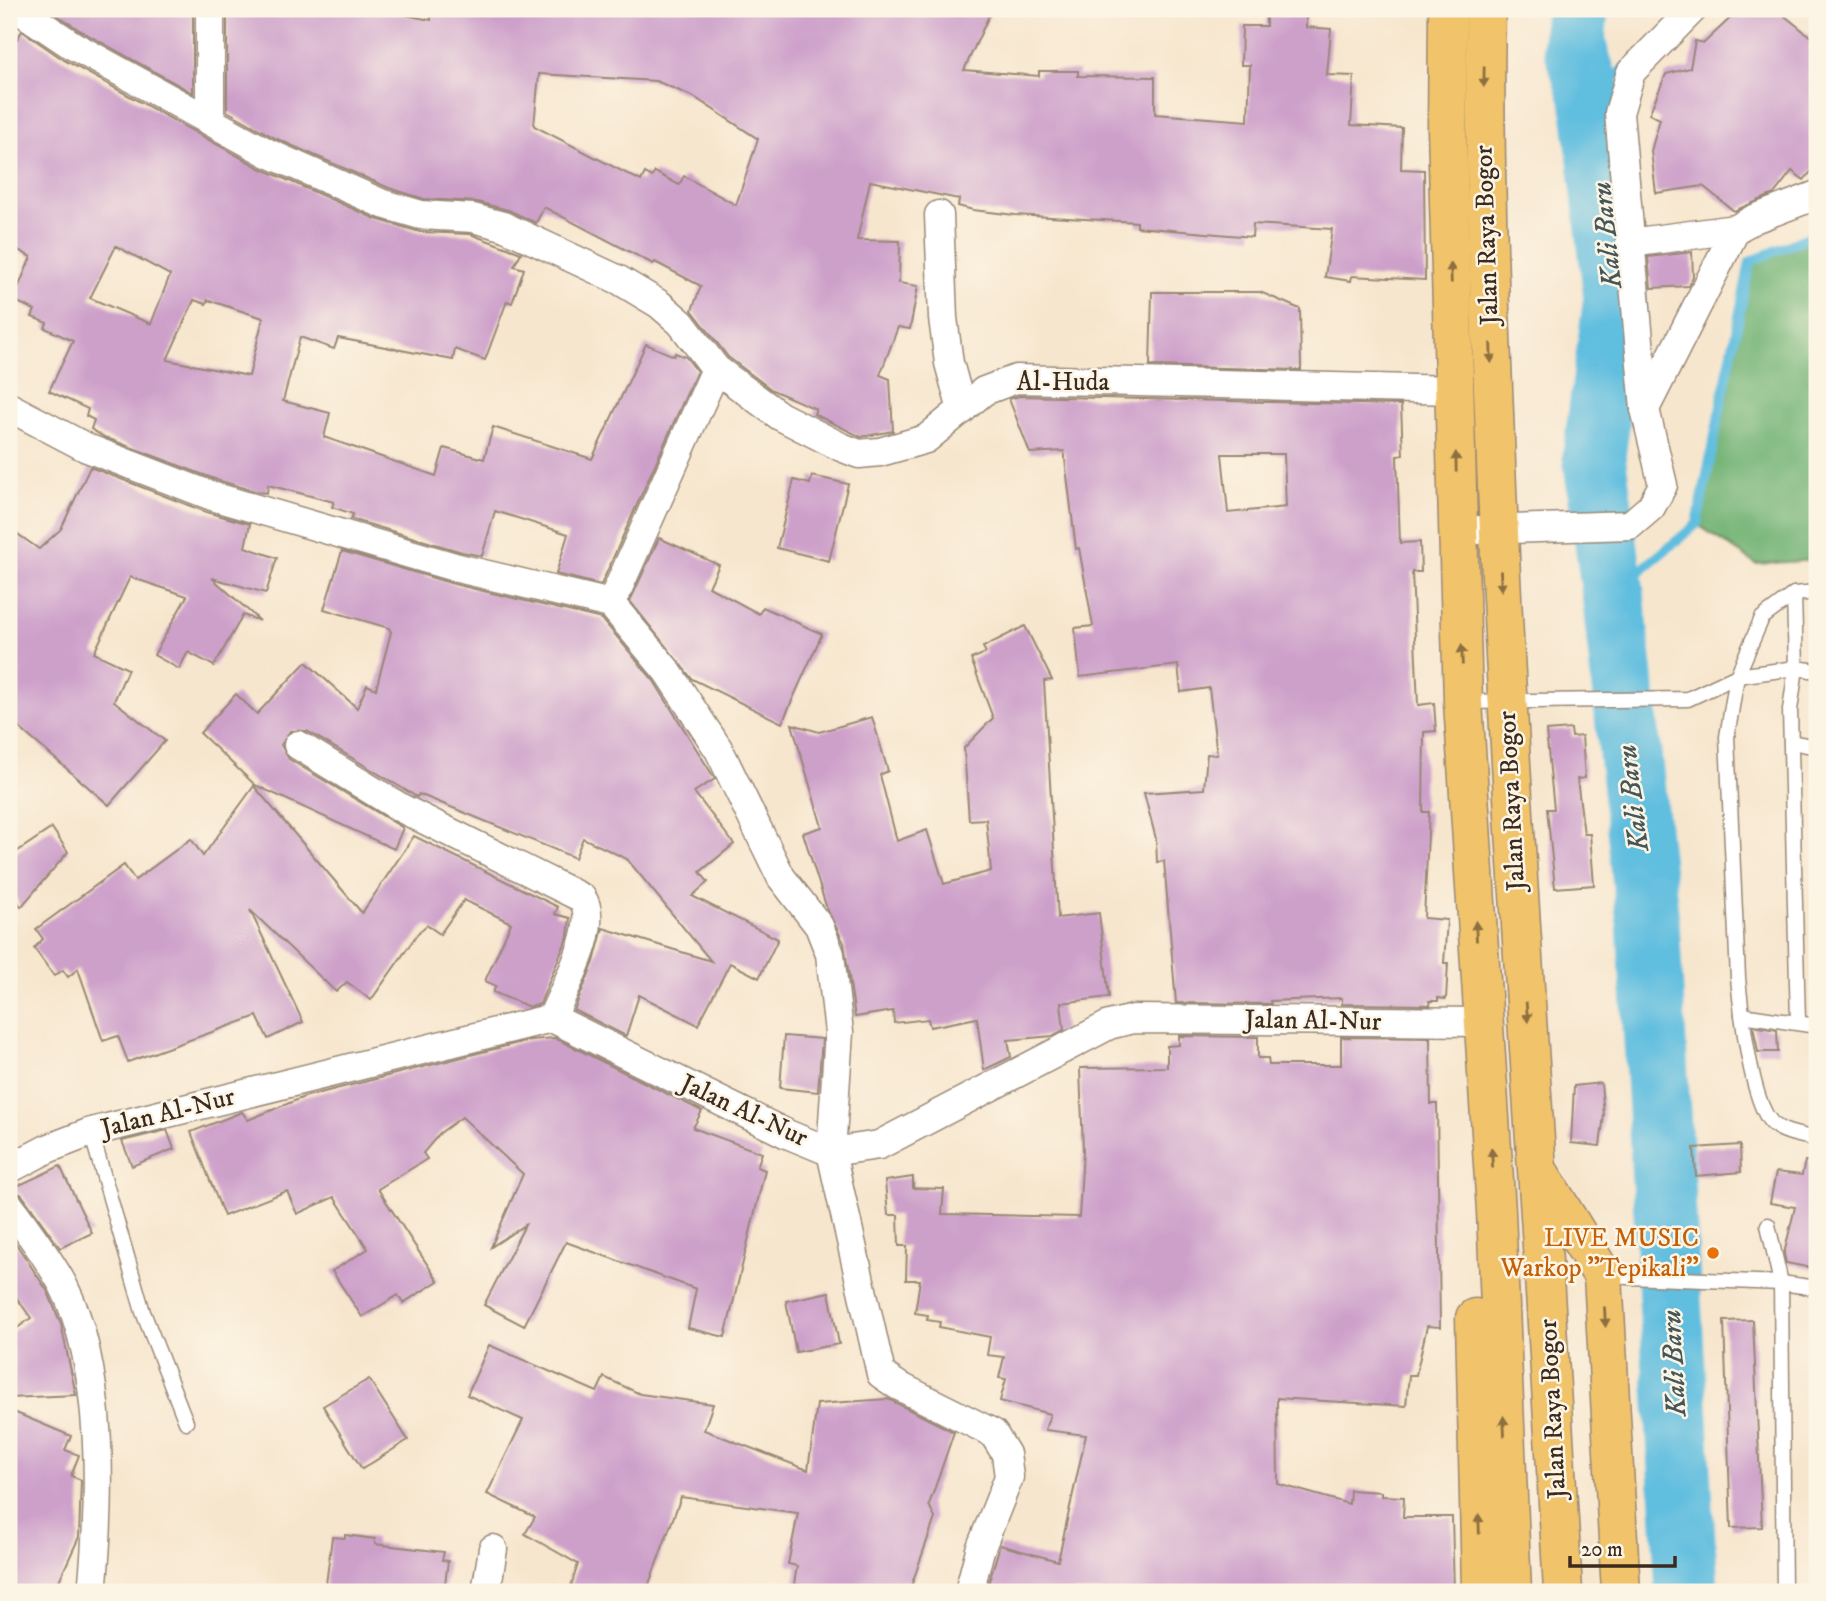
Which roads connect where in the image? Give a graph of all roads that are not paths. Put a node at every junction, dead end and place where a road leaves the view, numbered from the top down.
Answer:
1 (18, 9) edge
2 (210, 9) edge
3 (1448, 9) edge
4 (1486, 9) edge
5 (1693, 9) edge
6 (211, 120) junction
7 (1817, 195) edge
8 (940, 215) dead end
9 (1736, 229) junction
10 (1630, 243) junction
11 (716, 369) junction
12 (1455, 390) junction
13 (9, 407) edge
14 (961, 410) junction
15 (1645, 410) junction
16 (1499, 529) junction
17 (1457, 531) junction
18 (1817, 592) edge
19 (1794, 594) junction
20 (611, 604) junction
21 (1796, 668) junction
22 (1817, 671) edge
23 (1737, 676) junction
24 (1506, 700) junction
25 (1463, 702) junction
26 (1791, 742) junction
27 (298, 745) dead end
28 (1817, 747) edge
29 (1742, 1015) junction
30 (552, 1018) junction
31 (1481, 1022) junction
32 (1798, 1022) junction
33 (1817, 1026) edge
34 (1485, 1068) junction
35 (1532, 1069) junction
36 (91, 1132) junction
37 (1817, 1139) edge
38 (831, 1152) junction
39 (10, 1168) edge
40 (1537, 1170) junction
41 (9, 1205) edge
42 (1496, 1211) junction
43 (1768, 1225) dead end
44 (1617, 1275) junction
45 (1781, 1283) junction
46 (1817, 1288) edge
47 (186, 1422) dead end
48 (493, 1549) dead end
49 (92, 1592) edge
50 (486, 1592) edge
51 (970, 1592) edge
52 (1481, 1592) edge
53 (1512, 1592) edge
54 (1563, 1592) edge
55 (1621, 1592) edge
56 (1784, 1592) edge

1 - 6 street, Al-Huda
2 - 6 street
12 -> 3 highway, Jalan Raya Bogor
4 -> 16 highway, Jalan Raya Bogor
5 - 10 street
6 - 11 street, Al-Huda
7 - 9 street
8 - 14 street
9 - 10 street
9 - 15 street
10 - 15 street
11 - 14 street, Al-Huda
11 - 20 street
12 - 14 street, Al-Huda
17 -> 12 highway, Jalan Raya Bogor
13 - 20 street
15 - 16 street
16 - 17 street
16 -> 24 highway, Jalan Raya Bogor
25 -> 17 highway, Jalan Raya Bogor
18 - 19 lane
19 - 21 lane
19 - 23 lane
20 - 38 street
21 - 22 lane
21 - 23 lane
21 - 26 lane
23 - 24 lane
23 - 29 lane
24 - 25 lane
24 -> 35 highway, Jalan Raya Bogor
31 -> 25 highway, Jalan Raya Bogor
26 - 28 lane
26 - 32 lane
27 - 30 street
29 - 32 lane
29 - 37 lane
30 - 36 street, Jalan Al-Nur
30 - 38 street, Jalan Al-Nur
31 - 34 highway, Jalan Raya Bogor
31 - 38 street, Jalan Al-Nur
32 - 33 lane
34 - 35 highway
42 -> 34 highway, Jalan Raya Bogor
35 - 40 highway, Jalan Raya Bogor
36 - 39 street, Jalan Al-Nur
36 - 47 lane
38 - 51 street
40 - 44 highway
40 - 54 highway, Jalan Raya Bogor
41 - 49 street
52 -> 42 highway
53 -> 42 highway, Jalan Raya Bogor
43 - 45 lane
44 - 45 lane
44 -> 55 highway
45 - 46 lane
45 - 56 lane
48 - 50 street

